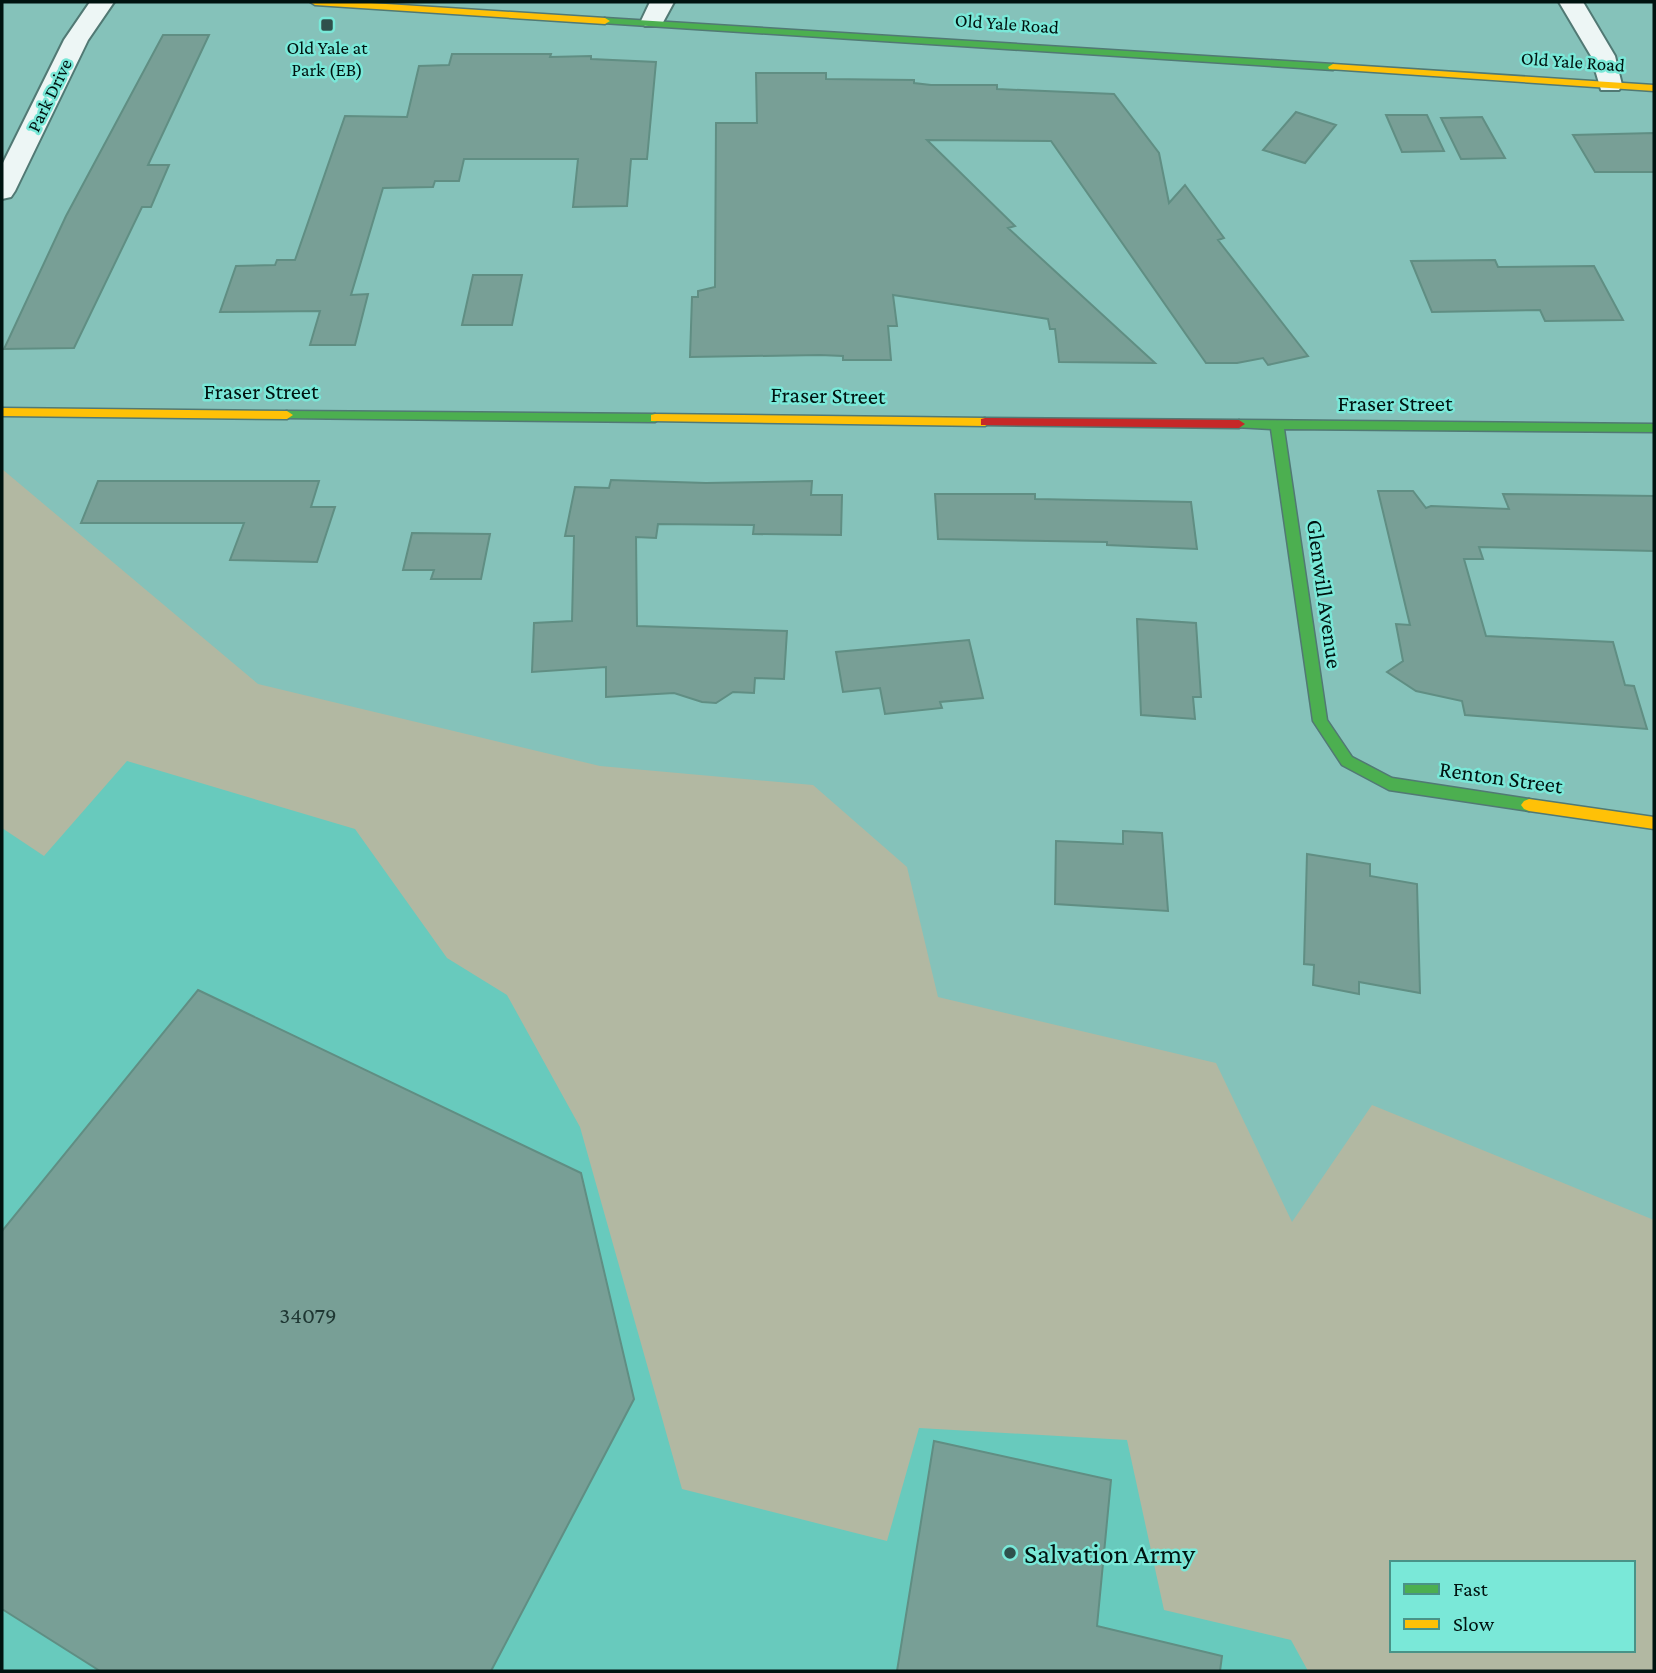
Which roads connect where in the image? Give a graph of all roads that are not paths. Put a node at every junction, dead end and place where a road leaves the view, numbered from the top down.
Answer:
1 (102, 2) edge
2 (315, 2) edge
3 (1571, 2) edge
4 (658, 11) edge
5 (1610, 85) junction
6 (1654, 88) edge
7 (2, 191) edge
8 (2, 412) edge
9 (1277, 425) junction
10 (1654, 428) edge
11 (1347, 761) joint
12 (1654, 823) edge

1 - 7 street, Park Drive
2 - 4 street, Old Yale Road
3 - 5 street
4 - 5 street, Old Yale Road
5 - 6 street, Old Yale Road
8 - 9 street, Fraser Street
9 - 10 street, Fraser Street
9 - 11 street, Glenwill Avenue
11 - 12 street, Renton Street

